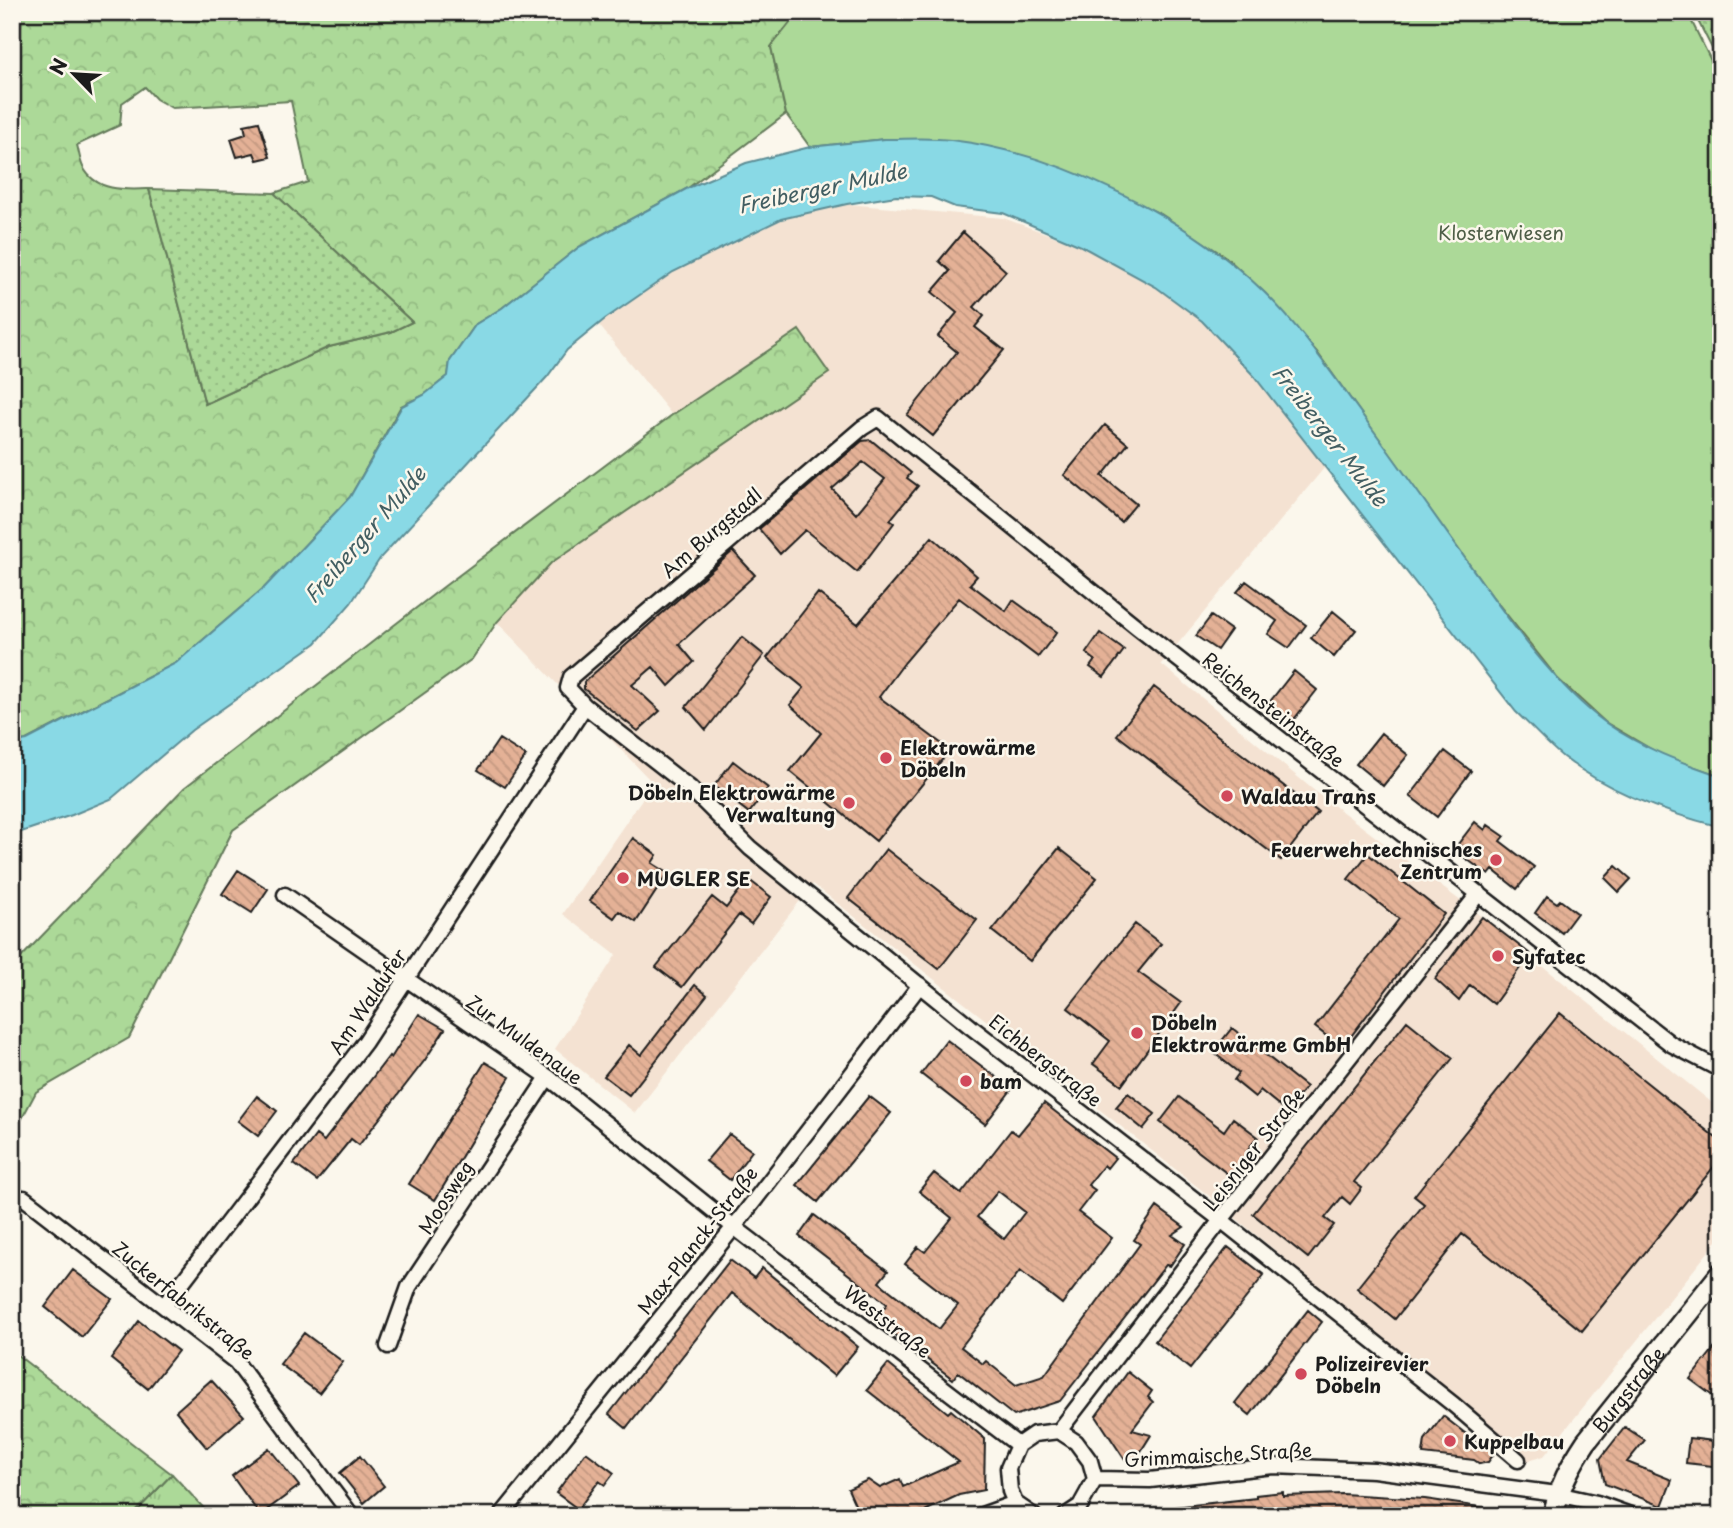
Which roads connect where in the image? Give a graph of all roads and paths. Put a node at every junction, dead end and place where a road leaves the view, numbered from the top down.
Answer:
1 (878, 418) joint
2 (571, 677) joint
3 (584, 706) junction
4 (1479, 893) junction
5 (285, 895) dead end
6 (406, 979) junction
7 (920, 985) junction
8 (1721, 1070) edge
9 (548, 1077) junction
10 (24, 1198) dead end
11 (1221, 1220) junction
12 (734, 1227) junction
13 (1721, 1273) edge
14 (164, 1306) junction
15 (388, 1346) dead end
16 (1059, 1431) junction
17 (1018, 1445) junction
18 (1518, 1460) dead end
19 (1095, 1479) junction
20 (1557, 1494) junction
21 (1015, 1503) junction
22 (352, 1516) edge
23 (501, 1516) edge
24 (979, 1516) edge
25 (1034, 1516) edge
26 (1065, 1516) edge
27 (1553, 1516) edge
28 (1633, 1516) edge

1 - 2 street, Am Burgstadl
1 - 4 street, Reichensteinstraße
2 - 3 street, Eichbergstraße
3 - 6 street, Am Waldufer
3 - 7 street, Eichbergstraße
4 - 8 street, Reichensteinstraße
4 - 11 street, Leisniger Straße
5 - 6 street, Zur Muldenaue
6 - 9 street, Zur Muldenaue
6 - 14 street, Am Waldufer
7 - 11 street, Eichbergstraße
7 - 12 street, Max-Planck-Straße
9 - 12 street, Zur Muldenaue
9 - 15 street, Moosweg
10 - 14 street, Zuckerfabrikstraße
11 - 16 street, Leisniger Straße
11 - 18 street, Eichbergstraße
12 - 17 street, Weststraße
12 - 23 street, Max-Planck-Straße
13 - 20 main road, Burgstraße
14 - 22 street, Zuckerfabrikstraße
16 - 17 street
16 - 19 street
17 - 21 street
19 - 20 street, Grimmaische Straße
19 - 26 street
20 - 27 main road, Burgstraße
20 - 28 street, Grimmaische Straße
21 - 24 street
21 - 25 street

